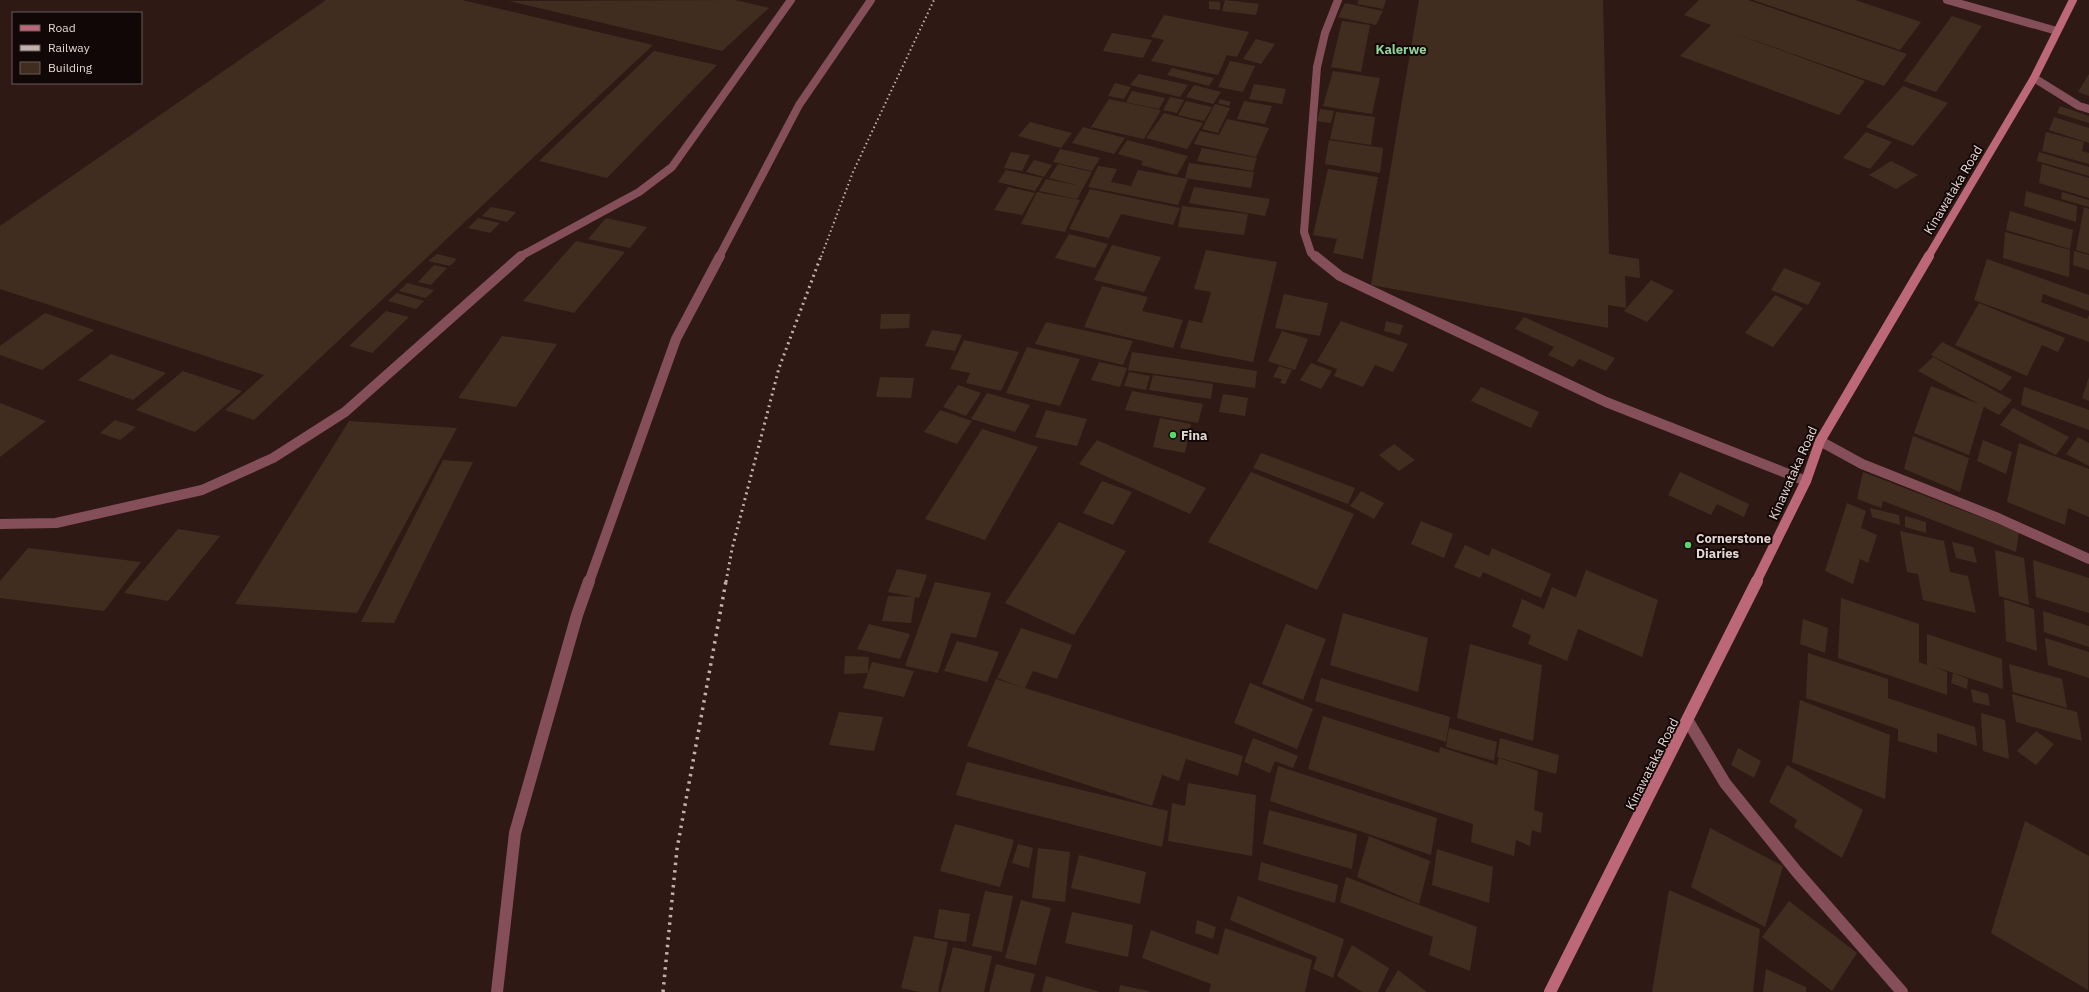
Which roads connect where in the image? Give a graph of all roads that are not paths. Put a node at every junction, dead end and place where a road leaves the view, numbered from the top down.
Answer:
1 (791, 0) edge
2 (872, 0) edge
3 (1338, 0) edge
4 (1947, 0) edge
5 (2073, 0) edge
6 (2058, 31) junction
7 (2034, 78) junction
8 (2089, 109) edge
9 (1820, 441) junction
10 (1806, 481) junction
11 (0, 524) edge
12 (2089, 559) edge
13 (1688, 721) junction
14 (497, 992) edge
15 (1550, 992) edge
16 (1902, 992) edge

1 - 11 street
2 - 14 street
3 - 10 street
4 - 6 street
5 - 6 street, Kinawataka Road
6 - 7 street, Kinawataka Road
7 - 8 street
7 - 9 street, Kinawataka Road
9 - 10 street, Kinawataka Road
9 - 12 street
10 - 13 street, Kinawataka Road
13 - 15 street, Kinawataka Road
13 - 16 street

